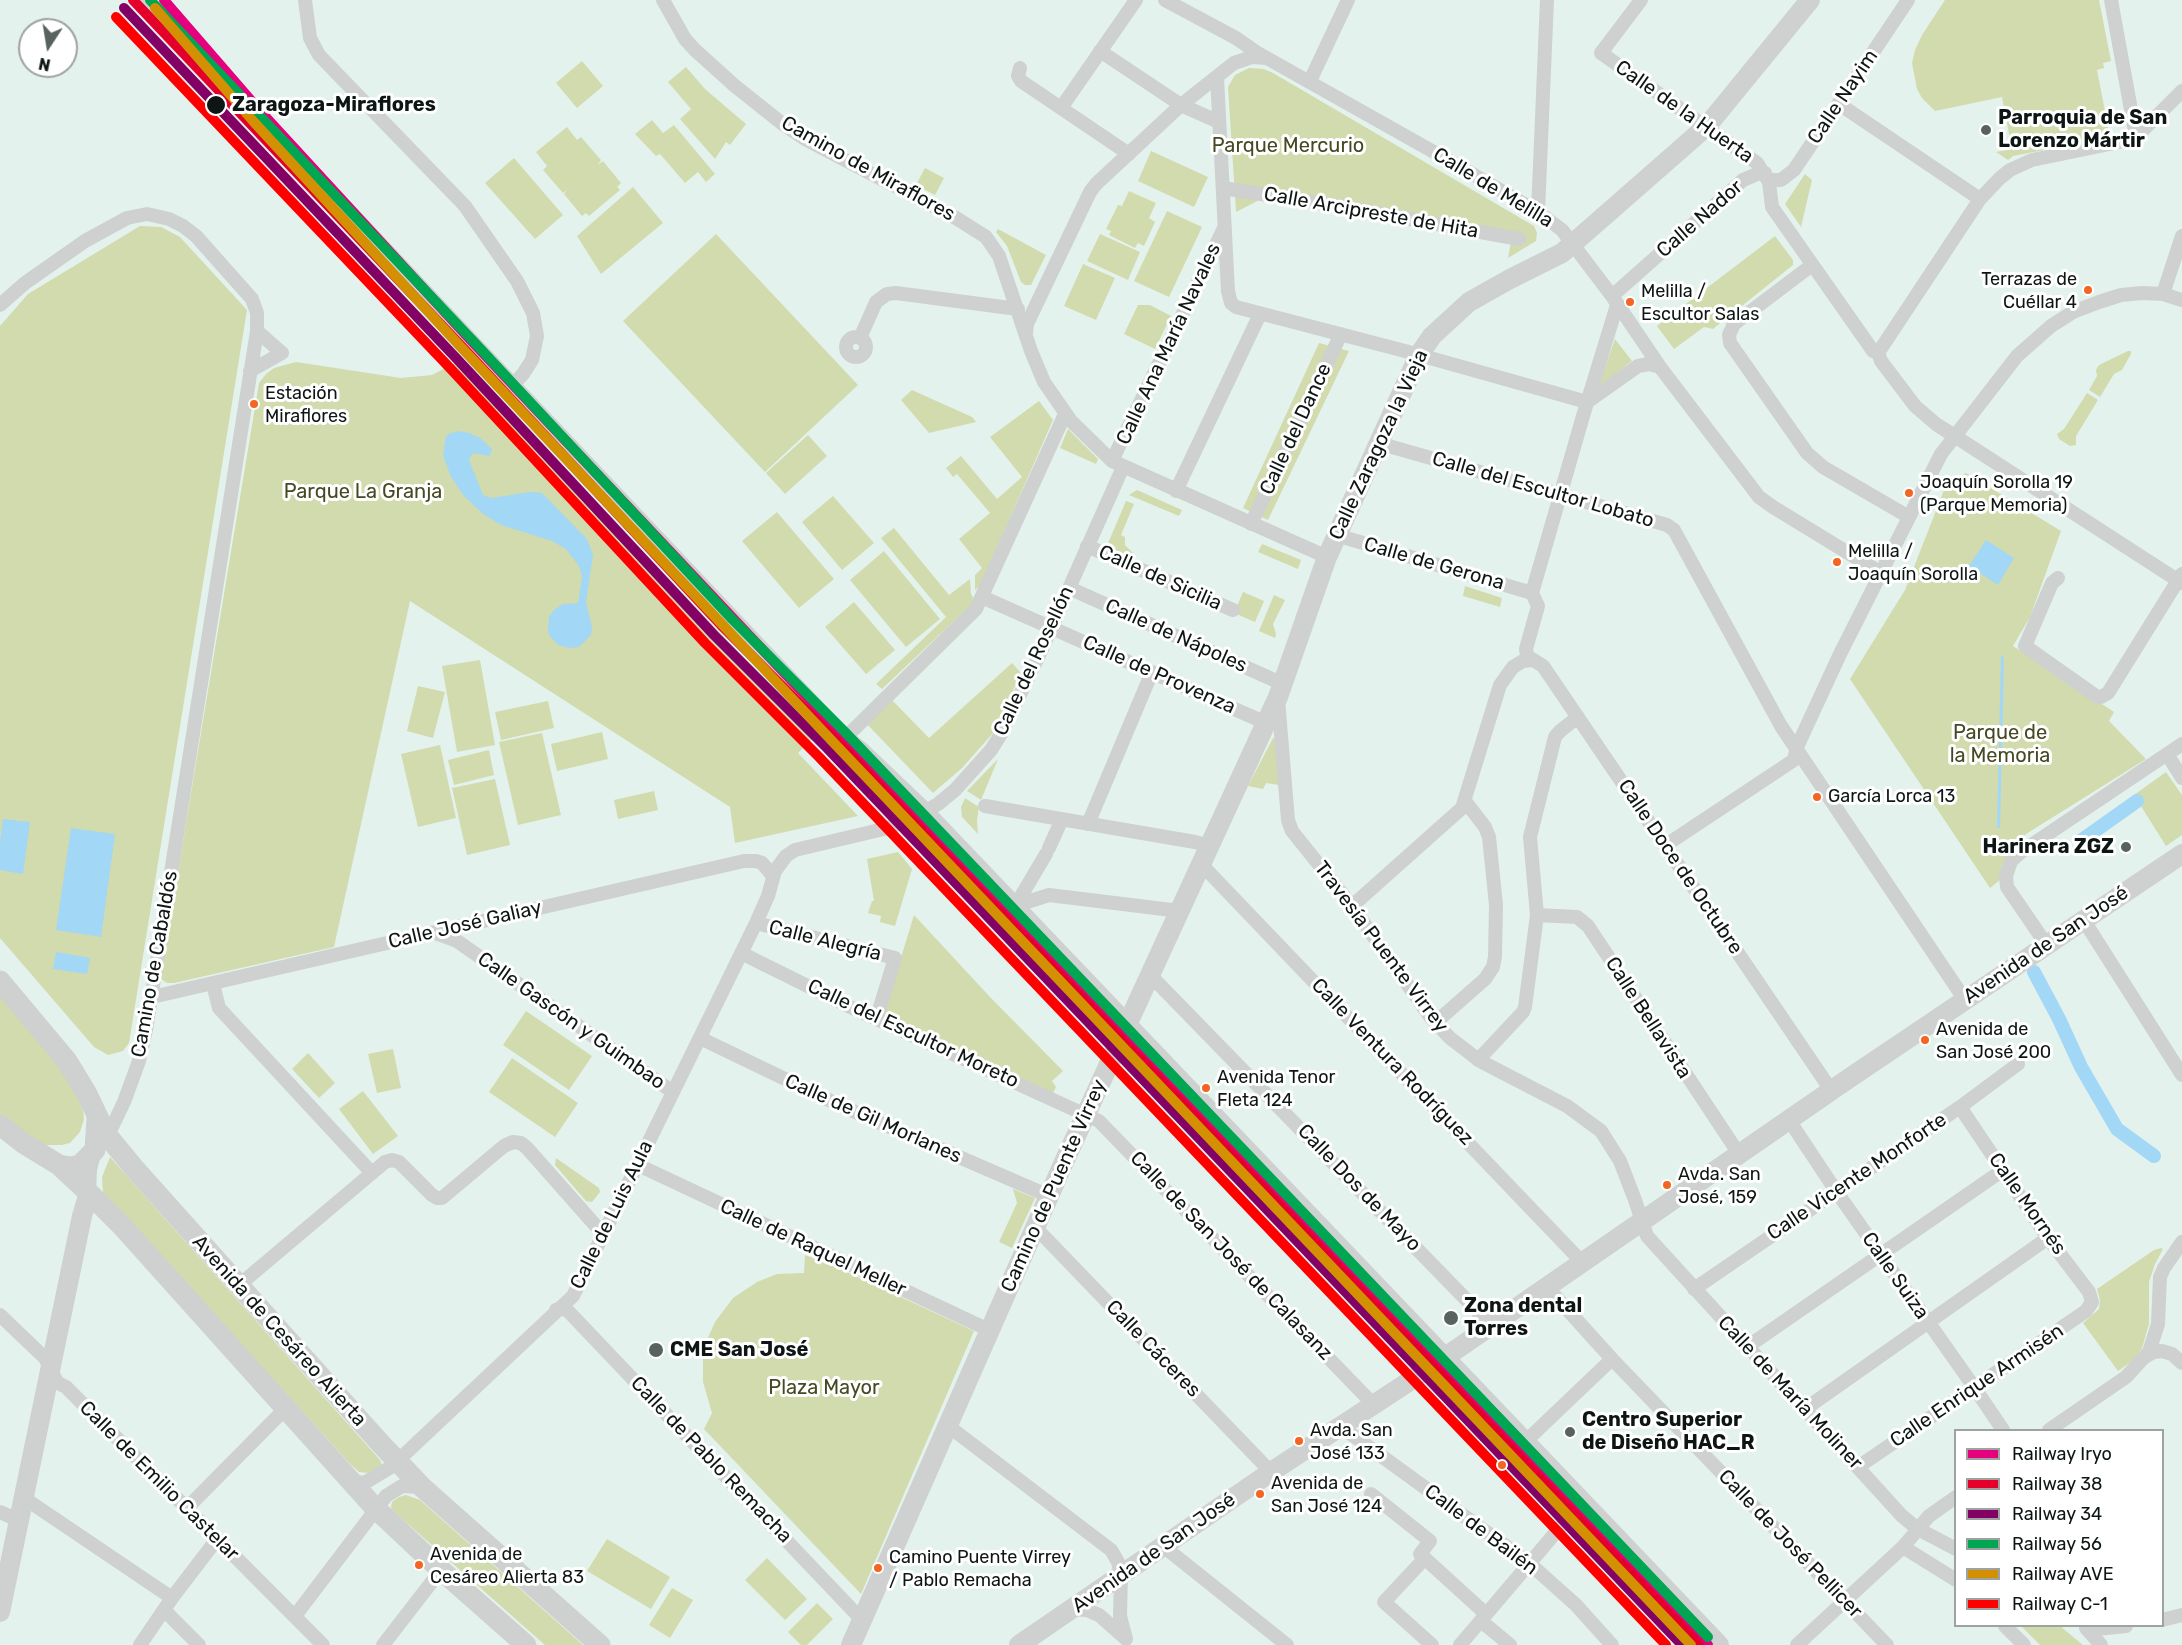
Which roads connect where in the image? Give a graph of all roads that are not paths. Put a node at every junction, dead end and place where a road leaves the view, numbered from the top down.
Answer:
1 (144, 0) edge
2 (306, 0) edge
3 (663, 0) edge
4 (1136, 0) edge
5 (1165, 0) edge
6 (1348, 0) edge
7 (1547, 0) edge
8 (1641, 0) edge
9 (1810, 0) edge
10 (1908, 0) edge
11 (2111, 0) edge
12 (1100, 51) junction
13 (1268, 59) junction
14 (1020, 68) dead end
15 (1217, 77) junction
16 (1310, 81) junction
17 (2182, 90) edge
18 (1839, 104) junction
19 (1180, 105) junction
20 (1061, 108) junction
21 (1219, 122) junction
22 (1707, 126) junction
23 (2136, 137) junction
24 (1129, 154) junction
25 (1767, 177) junction
26 (1223, 188) junction
27 (1980, 199) junction
28 (1538, 212) junction
29 (1225, 226) junction
30 (2182, 236) edge
31 (1519, 239) dead end
32 (1574, 244) junction
33 (1812, 265) junction
34 (1013, 292) junction
35 (2163, 294) junction
36 (1042, 297) junction
37 (1615, 300) junction
38 (2182, 300) edge
39 (0, 305) edge
40 (1018, 309) junction
41 (1260, 314) junction
42 (257, 331) junction
43 (1026, 333) junction
44 (1341, 334) junction
45 (860, 338) dead end
46 (1878, 353) junction
47 (1419, 355) junction
48 (1660, 367) junction
49 (250, 371) junction
50 (512, 386) junction
51 (1587, 402) junction
52 (1065, 414) junction
53 (1954, 435) junction
54 (1378, 443) junction
55 (1117, 464) junction
56 (1176, 491) junction
57 (1560, 494) junction
58 (1909, 517) junction
59 (1251, 524) junction
60 (1336, 535) junction
61 (1087, 546) junction
62 (1327, 557) junction
63 (1881, 573) junction
64 (2058, 578) dead end
65 (2181, 579) edge
66 (1069, 588) junction
67 (1532, 593) junction
68 (982, 597) junction
69 (1233, 610) dead end
70 (1051, 627) junction
71 (1529, 654) junction
72 (1152, 672) junction
73 (1279, 691) junction
74 (1578, 717) junction
75 (1266, 723) junction
76 (844, 739) junction
77 (2182, 744) edge
78 (1797, 747) junction
79 (2167, 754) junction
80 (2182, 778) edge
81 (1465, 801) junction
82 (985, 806) dead end
83 (924, 812) junction
84 (1062, 819) junction
85 (904, 821) junction
86 (1088, 824) junction
87 (1666, 845) junction
88 (1210, 846) junction
89 (2182, 854) edge
90 (1202, 865) junction
91 (776, 872) junction
92 (1352, 906) junction
93 (1180, 911) junction
94 (1537, 915) junction
95 (2083, 919) junction
96 (756, 923) junction
97 (472, 924) junction
98 (433, 933) junction
99 (2046, 944) junction
100 (469, 950) junction
101 (741, 953) junction
102 (1151, 976) junction
103 (0, 981) edge
104 (213, 984) junction
105 (152, 997) junction
106 (1965, 1000) junction
107 (878, 1017) junction
108 (1435, 1023) junction
109 (1127, 1024) junction
110 (700, 1038) junction
111 (1118, 1046) junction
112 (1478, 1060) junction
113 (2018, 1064) dead end
114 (2182, 1075) edge
115 (1831, 1090) junction
116 (673, 1092) junction
117 (1960, 1107) junction
118 (1086, 1114) junction
119 (1789, 1120) junction
120 (0, 1125) edge
121 (101, 1142) junction
122 (1739, 1154) junction
123 (59, 1165) junction
124 (638, 1165) junction
125 (2003, 1170) junction
126 (371, 1172) junction
127 (1836, 1191) junction
128 (89, 1193) junction
129 (1049, 1196) junction
130 (1641, 1220) junction
131 (1035, 1227) junction
132 (603, 1234) junction
133 (2048, 1238) junction
134 (2182, 1242) edge
135 (1879, 1254) junction
136 (1581, 1261) junction
137 (238, 1286) junction
138 (1546, 1286) junction
139 (1694, 1289) junction
140 (2092, 1302) joint
141 (556, 1310) junction
142 (0, 1315) edge
143 (1928, 1322) junction
144 (1490, 1324) junction
145 (989, 1330) junction
146 (1747, 1347) junction
147 (1444, 1357) junction
148 (2145, 1357) junction
149 (1612, 1359) junction
150 (2182, 1363) edge
151 (1428, 1369) junction
152 (50, 1370) junction
153 (1974, 1387) junction
154 (1373, 1404) junction
155 (285, 1409) junction
156 (1805, 1409) junction
157 (947, 1425) junction
158 (1340, 1425) junction
159 (2002, 1429) edge
160 (2052, 1429) edge
161 (1526, 1441) junction
162 (397, 1461) junction
163 (1858, 1467) junction
164 (1271, 1472) junction
165 (349, 1479) junction
166 (422, 1487) junction
167 (1371, 1494) dead end
168 (24, 1498) junction
169 (1954, 1498) edge
170 (375, 1508) junction
171 (186, 1509) junction
172 (0, 1512) edge
173 (1568, 1518) junction
174 (18, 1520) junction
175 (1918, 1529) junction
176 (217, 1539) junction
177 (1163, 1546) junction
178 (1903, 1547) junction
179 (1954, 1548) edge
180 (1425, 1558) junction
181 (1528, 1563) junction
182 (441, 1570) junction
183 (1121, 1574) junction
184 (1954, 1579) edge
185 (172, 1598) junction
186 (1844, 1600) junction
187 (1071, 1609) junction
188 (164, 1610) junction
189 (0, 1612) edge
190 (2182, 1615) edge
191 (295, 1616) junction
192 (1484, 1617) junction
193 (862, 1620) junction
194 (2164, 1620) edge
195 (2006, 1627) edge
196 (2106, 1627) edge
197 (2085, 1628) edge
198 (1129, 1642) edge
199 (140, 1645) edge
200 (198, 1645) edge
201 (322, 1645) edge
202 (383, 1645) edge
203 (526, 1645) edge
204 (600, 1645) edge
205 (851, 1645) edge
206 (1019, 1645) edge
207 (1287, 1645) edge
208 (1432, 1645) edge
209 (1460, 1645) edge
210 (1510, 1645) edge
211 (1612, 1645) edge
212 (1689, 1645) edge
213 (1719, 1645) edge
214 (1797, 1645) edge
215 (1887, 1645) edge
216 (2024, 1645) edge
217 (2101, 1645) edge

1 - 50 main road
2 - 50 street
3 - 34 street, Camino de Miraflores
4 - 12 street
5 - 13 street, Calle de Melilla
6 - 16 street
7 - 28 street
8 - 22 street, Calle de la Huerta
9 - 22 main road, Calle Zaragoza la Vieja
10 - 18 street, Calle Nayim
11 - 23 street
12 - 19 street
12 - 20 street
13 - 15 street
13 - 16 street, Calle de Melilla
14 - 20 street
15 - 19 street
15 - 21 street
16 - 28 street, Calle de Melilla
17 - 23 street
18 - 25 street, Calle Nayim
18 - 27 street
19 - 21 street
19 - 24 street
20 - 24 street
21 - 26 street
22 - 25 street, Calle de la Huerta
22 - 32 main road, Calle Zaragoza la Vieja
23 - 27 street
24 - 36 street
25 - 33 street
25 - 37 street, Calle Nador
26 - 29 street
26 - 31 street, Calle Arcipreste de Hita
27 - 46 street
28 - 32 street, Calle de Melilla
29 - 41 street
29 - 55 street, Calle Ana María Navales
30 - 35 street
32 - 37 street, Calle de Melilla
32 - 47 main road, Calle Zaragoza la Vieja
33 - 46 street
33 - 58 street
34 - 36 street
34 - 40 street, Camino de Miraflores
35 - 38 street
35 - 53 street
36 - 43 street
37 - 48 street, Calle de Melilla
37 - 51 street
39 - 42 street, Camino de Cabaldós
40 - 43 street, Camino de Miraflores
40 - 45 street
41 - 44 street
41 - 56 street
42 - 49 street, Camino de Cabaldós
42 - 49 street
43 - 52 street, Camino de Miraflores
44 - 47 street
44 - 59 street, Calle del Dance
46 - 53 street
47 - 51 street
47 - 54 main road, Calle Zaragoza la Vieja
48 - 51 street
48 - 63 street, Calle de Melilla
49 - 105 street, Camino de Cabaldós
50 - 76 main road
51 - 57 street
52 - 55 street, Camino de Miraflores
52 - 68 street
53 - 58 street
53 - 65 street
54 - 57 street, Calle del Escultor Lobato
54 - 60 main road, Calle Zaragoza la Vieja
55 - 56 street, Camino de Miraflores
55 - 61 street, Calle del Rosellón
56 - 59 street, Camino de Miraflores
57 - 67 street
57 - 78 street, Calle del Escultor Lobato
58 - 63 street
59 - 62 street, Camino de Miraflores
60 - 62 main road, Calle Zaragoza la Vieja
60 - 67 street, Calle de Gerona
61 - 66 street, Calle del Rosellón
61 - 69 street, Calle de Sicilia
62 - 73 main road, Calle Zaragoza la Vieja
63 - 78 street
64 - 65 street
66 - 70 street, Calle del Rosellón
66 - 73 street, Calle de Nápoles
67 - 71 street
68 - 70 street, Calle de Provenza
68 - 76 street
70 - 72 street, Calle de Provenza
70 - 83 street, Calle del Rosellón
71 - 74 street, Calle Doce de Octubre
71 - 81 street
72 - 75 street, Calle de Provenza
72 - 86 street
73 - 75 main road, Camino de Puente Virrey
73 - 92 street, Travesía Puente Virrey
74 - 87 street, Calle Doce de Octubre
74 - 94 street
75 - 88 main road, Camino de Puente Virrey
76 - 83 main road
76 - 85 main road
77 - 79 street
78 - 87 street
78 - 106 street, Calle del Escultor Lobato
79 - 80 street
79 - 99 street
81 - 92 street
81 - 108 street
82 - 84 street
83 - 85 street, Calle del Rosellón
83 - 109 main road
84 - 86 street
84 - 93 street
85 - 91 street, Calle del Rosellón
85 - 111 main road
86 - 88 street
87 - 115 street, Calle Doce de Octubre
88 - 90 main road, Camino de Puente Virrey
89 - 95 main road, Avenida de San José
90 - 93 main road, Camino de Puente Virrey
90 - 136 street, Calle Ventura Rodríguez
91 - 96 street, Calle de Luis Aula
91 - 97 street, Calle José Galiay
92 - 108 street, Travesía Puente Virrey
93 - 102 main road, Camino de Puente Virrey
94 - 112 street
94 - 122 street, Calle Bellavista
95 - 99 main road, Avenida de San José
95 - 114 street
96 - 101 street, Calle de Luis Aula
96 - 107 street, Calle Alegría
97 - 98 street, Calle José Galiay
97 - 100 street, Calle Gascón y Guimbao
98 - 100 street, Calle Gascón y Guimbao
98 - 104 street, Calle José Galiay
99 - 106 main road, Avenida de San José
100 - 116 street, Calle Gascón y Guimbao
101 - 107 street, Calle del Escultor Moreto
101 - 110 street, Calle de Luis Aula
102 - 109 main road, Camino de Puente Virrey
102 - 144 street, Calle Dos de Mayo
103 - 121 main road, Avenida de Cesáreo Alierta
104 - 105 street, Calle José Galiay
104 - 126 street
105 - 121 street, Camino de Cabaldós
106 - 115 main road, Avenida de San José
107 - 118 street, Calle del Escultor Moreto
108 - 112 street, Travesía Puente Virrey
109 - 111 main road, Camino de Puente Virrey
109 - 147 main road
110 - 116 street, Calle de Luis Aula
110 - 129 street, Calle de Gil Morlanes
111 - 118 main road, Camino de Puente Virrey
111 - 151 main road
112 - 130 street, Travesía Puente Virrey
113 - 117 street, Calle Vicente Monforte
115 - 119 main road, Avenida de San José
116 - 124 street, Calle de Luis Aula
117 - 125 street, Calle Mornés
117 - 127 street, Calle Vicente Monforte
118 - 129 main road, Camino de Puente Virrey
118 - 154 street, Calle de San José de Calasanz
119 - 122 main road, Avenida de San José
119 - 127 street, Calle Suiza
120 - 123 main road
121 - 123 main road
121 - 128 street, Camino de Cabaldós
121 - 137 main road, Avenida de Cesáreo Alierta
122 - 130 main road, Avenida de San José
123 - 128 main road
124 - 132 street, Calle de Luis Aula
124 - 145 street, Calle de Raquel Meller
125 - 133 street, Calle Mornés
125 - 135 street
126 - 132 street
126 - 137 street
127 - 135 street, Calle Suiza
127 - 139 street, Calle Vicente Monforte
128 - 152 main road, Camino de Cabaldós
128 - 155 main road
129 - 131 main road, Camino de Puente Virrey
130 - 136 main road, Avenida de San José
130 - 139 street, Calle de María Moliner
131 - 145 main road, Camino de Puente Virrey
131 - 164 street, Calle Cáceres
132 - 141 street, Calle de Luis Aula
133 - 140 street, Calle Mornés
133 - 143 street
134 - 148 street
135 - 143 street, Calle Suiza
135 - 146 street
136 - 138 main road, Avenida de San José
137 - 162 main road, Avenida de Cesáreo Alierta
138 - 144 main road, Avenida de San José
138 - 149 street, Calle de José Pellicer
139 - 146 street, Calle de María Moliner
140 - 153 street, Calle Enrique Armisén
141 - 162 street, Calle de Luis Aula
141 - 193 street, Calle de Pablo Remacha
142 - 152 street, Calle de Emilio Castelar
143 - 153 street, Calle Suiza
143 - 156 street
144 - 147 main road, Avenida de San José
145 - 157 main road, Camino de Puente Virrey
146 - 156 street, Calle de María Moliner
147 - 151 main road, Avenida de San José
147 - 161 main road
148 - 150 street
148 - 160 street
149 - 161 street
149 - 186 street, Calle de José Pellicer
151 - 154 main road, Avenida de San José
151 - 173 main road
152 - 168 main road, Camino de Cabaldós
152 - 171 street, Calle de Emilio Castelar
153 - 159 street, Calle Suiza
153 - 163 street, Calle Enrique Armisén
154 - 158 main road, Avenida de San José
155 - 165 main road
155 - 171 street
156 - 163 street, Calle de María Moliner
157 - 183 street
157 - 193 main road, Camino de Puente Virrey
158 - 164 main road, Avenida de San José
158 - 181 street, Calle de Bailén
161 - 213 main road
162 - 165 street, Calle de Luis Aula
162 - 166 main road, Avenida de Cesáreo Alierta
163 - 175 street, Calle de María Moliner
164 - 177 main road, Avenida de San José
165 - 170 main road
166 - 170 street
166 - 204 main road, Avenida de Cesáreo Alierta
167 - 180 street
168 - 174 main road, Camino de Cabaldós
168 - 185 street
169 - 175 street
170 - 182 main road
170 - 191 street
171 - 176 street, Calle de Emilio Castelar
172 - 174 street
173 - 181 street
173 - 212 main road
174 - 189 main road, Camino de Cabaldós
175 - 178 street
175 - 179 street, Calle de María Moliner
176 - 185 street
176 - 191 street, Calle de Emilio Castelar
177 - 183 main road, Avenida de San José
177 - 207 street
178 - 184 street
178 - 186 street
180 - 192 street
180 - 208 street
181 - 192 street
181 - 211 street, Calle de Bailén
182 - 202 street
182 - 203 main road
183 - 187 main road, Avenida de San José
183 - 198 street
185 - 188 street
186 - 214 street
186 - 215 street, Calle de José Pellicer
187 - 198 street
187 - 206 main road, Avenida de San José
188 - 199 street
188 - 200 street
190 - 194 street
191 - 201 street, Calle de Emilio Castelar
192 - 209 street
192 - 210 street
193 - 205 main road, Camino de Puente Virrey
195 - 216 street
196 - 197 street
197 - 217 street

